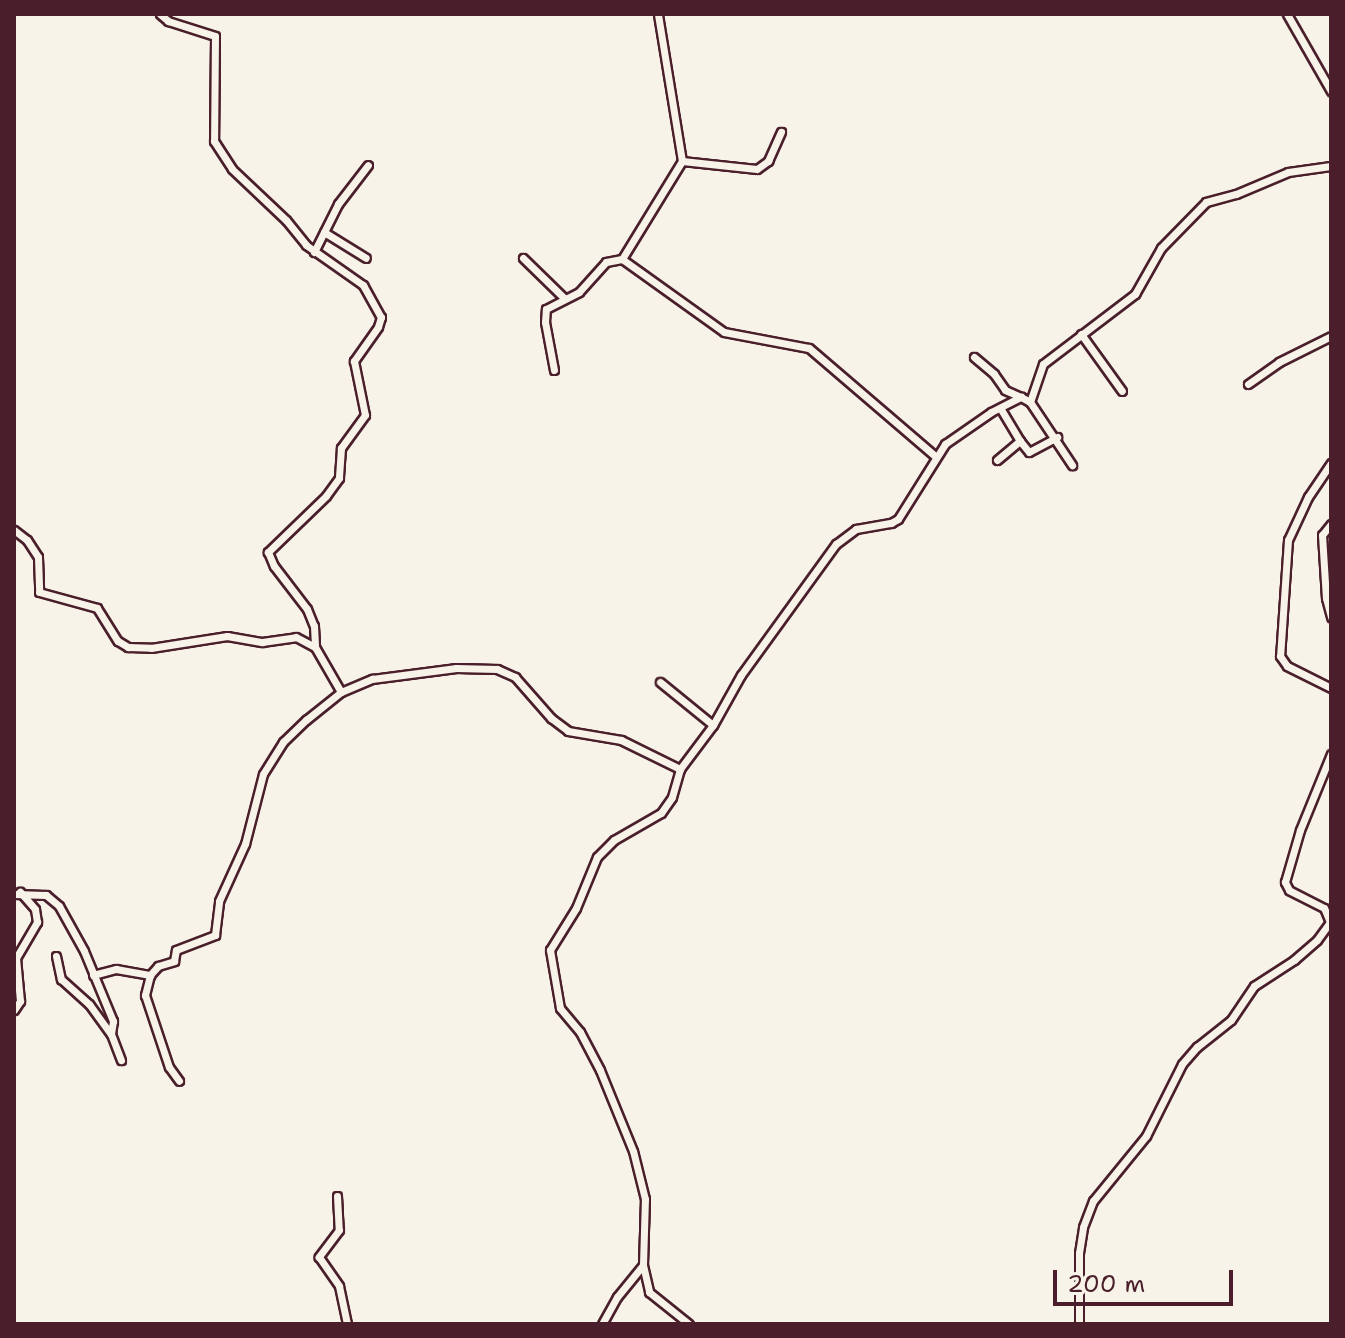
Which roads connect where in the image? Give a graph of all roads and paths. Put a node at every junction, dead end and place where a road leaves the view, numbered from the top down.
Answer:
1 (160, 14) edge
2 (658, 14) edge
3 (1287, 14) edge
4 (1331, 91) edge
5 (781, 132) dead end
6 (682, 161) junction
7 (368, 165) dead end
8 (1331, 166) edge
9 (324, 232) junction
10 (314, 252) junction
11 (366, 258) dead end
12 (523, 258) dead end
13 (622, 259) junction
14 (564, 298) junction
15 (1081, 334) junction
16 (1331, 336) edge
17 (974, 357) dead end
18 (554, 370) dead end
19 (1248, 384) dead end
20 (1122, 391) dead end
21 (1021, 397) junction
22 (1030, 402) junction
23 (1001, 409) junction
24 (1057, 437) junction
25 (1020, 441) junction
26 (935, 456) junction
27 (997, 460) dead end
28 (1331, 463) edge
29 (1072, 465) dead end
30 (1331, 524) edge
31 (14, 530) edge
32 (1331, 617) edge
33 (315, 647) junction
34 (660, 682) dead end
35 (1331, 688) edge
36 (341, 692) junction
37 (713, 725) junction
38 (1331, 754) edge
39 (680, 769) junction
40 (17, 893) edge
41 (56, 956) dead end
42 (93, 975) junction
43 (150, 975) junction
44 (14, 1010) edge
45 (111, 1034) junction
46 (121, 1060) dead end
47 (179, 1081) dead end
48 (337, 1196) dead end
49 (643, 1265) junction
50 (347, 1324) edge
51 (602, 1324) edge
52 (689, 1324) edge
53 (1079, 1324) edge

1 - 10 street
2 - 6 street
3 - 4 street
5 - 6 street
6 - 13 street
7 - 9 street
8 - 15 street
9 - 10 street
9 - 11 street
10 - 33 street
12 - 14 street
13 - 14 street
13 - 26 street
14 - 18 street
15 - 20 street
15 - 22 street
16 - 19 street
17 - 21 street
21 - 22 street
21 - 23 street
22 - 24 street
23 - 25 street
23 - 26 street
24 - 25 street
24 - 29 street
25 - 27 street
26 - 37 street
28 - 35 street
30 - 32 street
31 - 33 street
33 - 36 street
34 - 37 street
36 - 39 street
36 - 43 street
37 - 39 street
38 - 53 street
39 - 49 street
40 - 42 street
40 - 44 street
41 - 45 street
42 - 43 street
42 - 45 street
43 - 47 street
45 - 46 street
48 - 50 street
49 - 51 street
49 - 52 street

